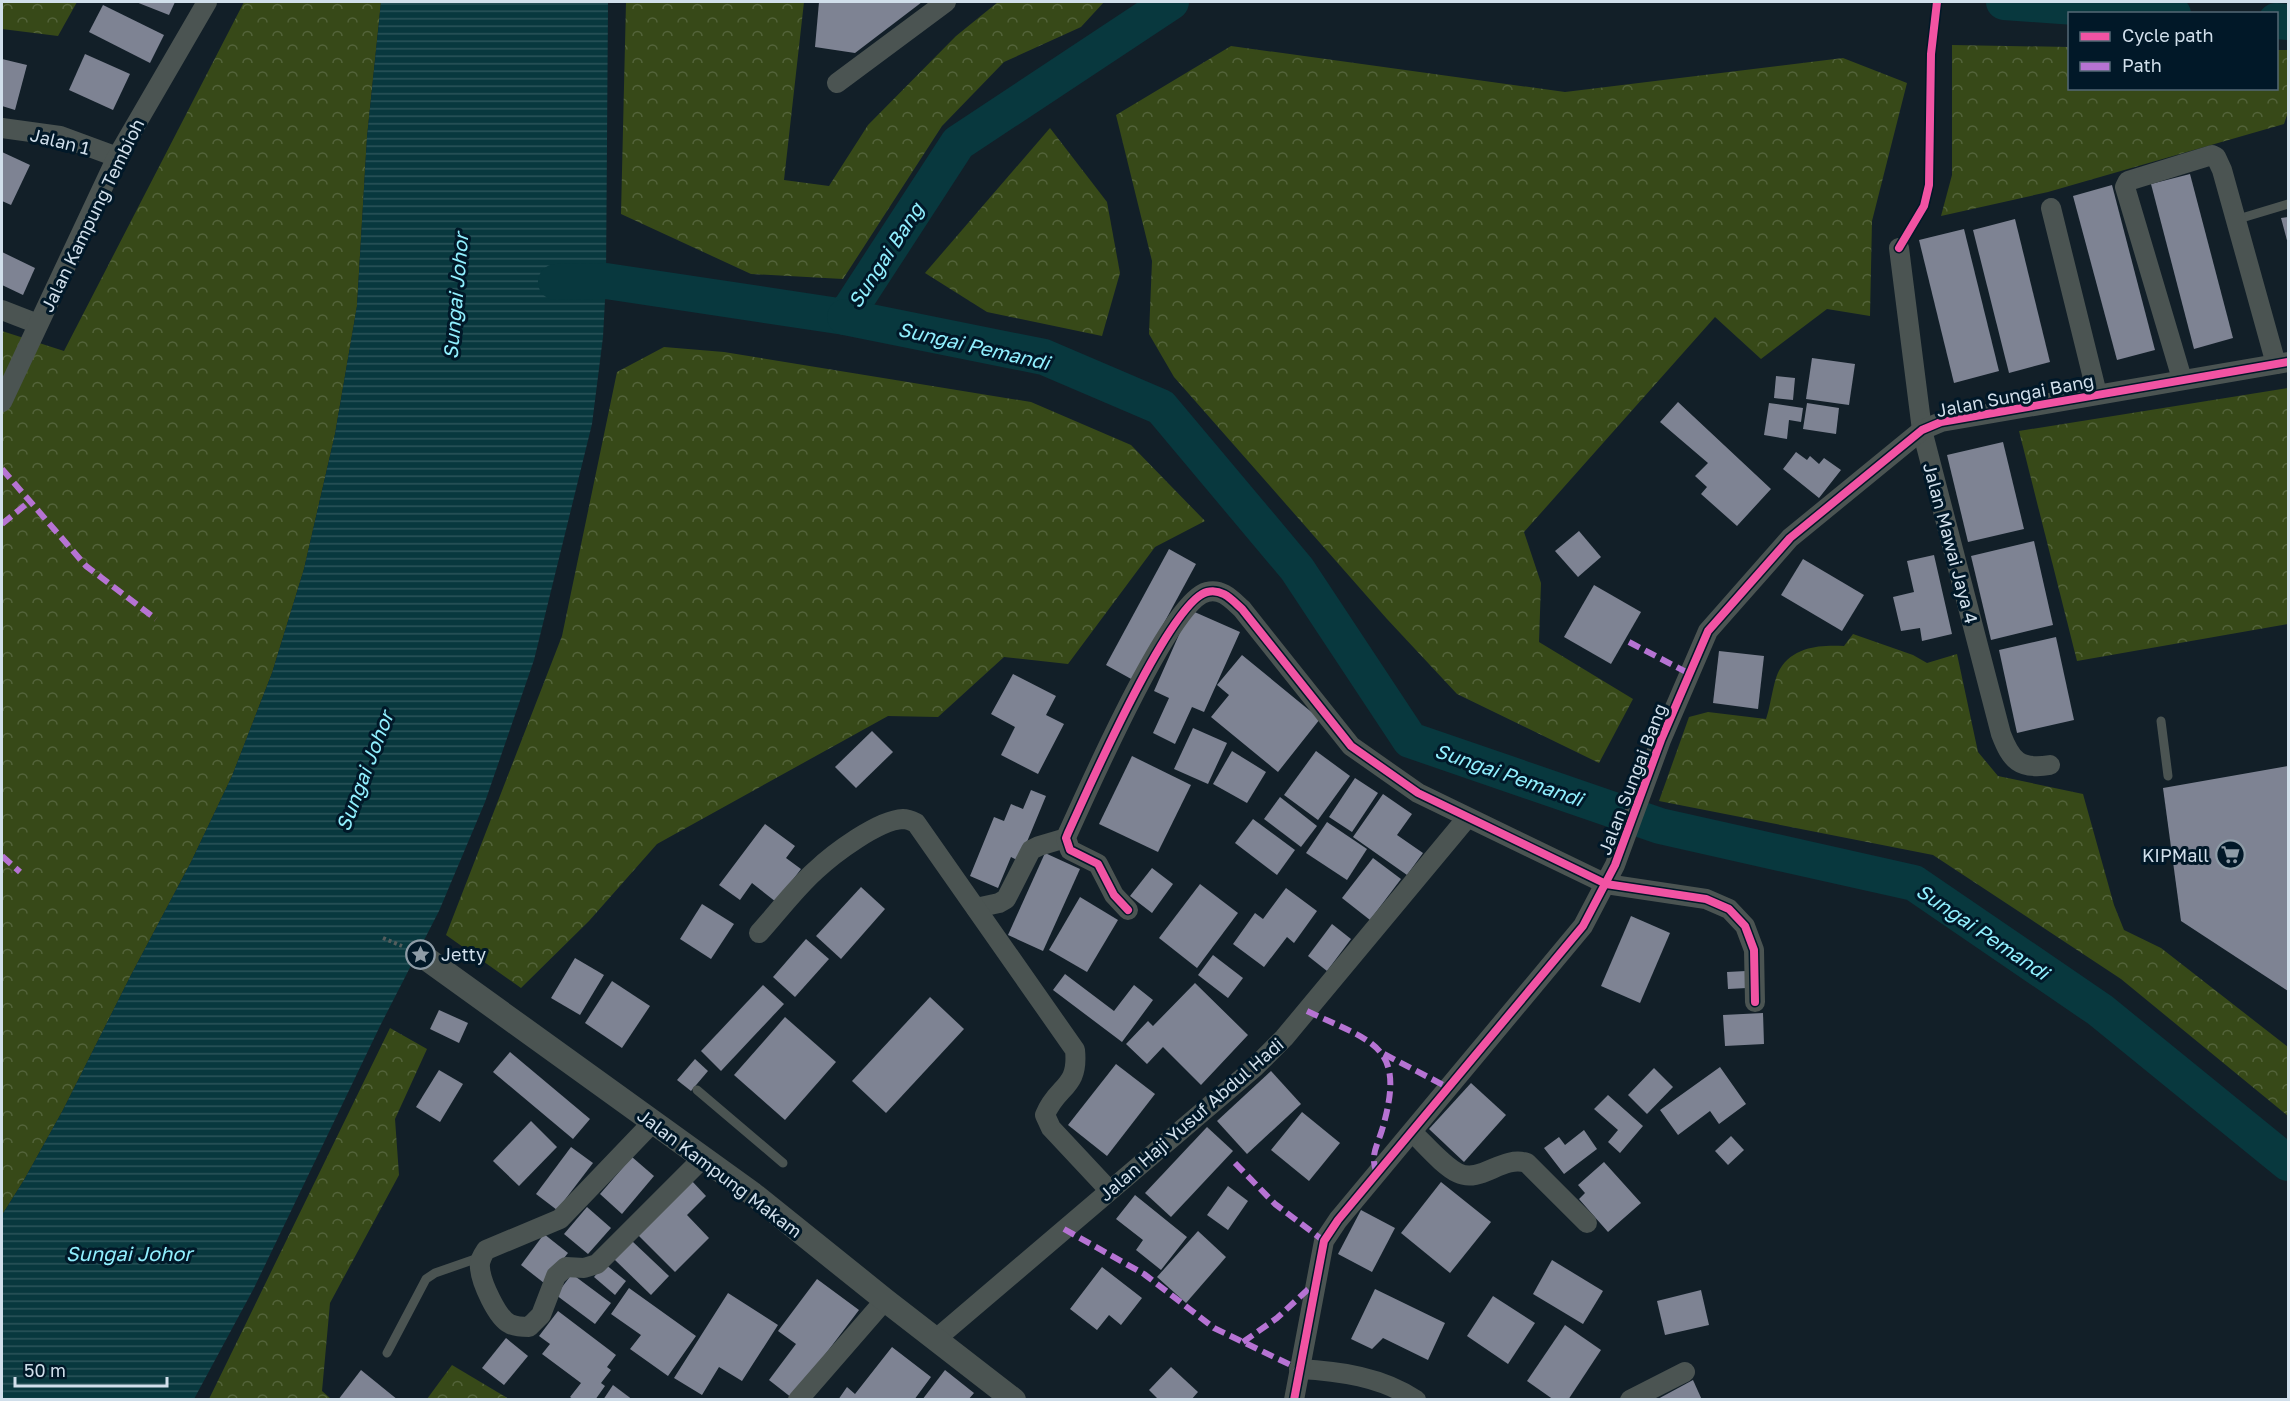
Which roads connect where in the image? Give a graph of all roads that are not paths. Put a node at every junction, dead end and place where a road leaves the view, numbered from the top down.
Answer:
1 (207, 2) edge
2 (946, 2) edge
3 (837, 83) dead end
4 (2, 128) edge
5 (117, 157) junction
6 (2289, 204) edge
7 (2051, 208) dead end
8 (2235, 220) junction
9 (1899, 248) dead end
10 (2, 310) edge
11 (38, 324) junction
12 (2282, 363) edge
13 (2182, 379) junction
14 (2097, 394) junction
15 (2, 402) edge
16 (1922, 430) junction
17 (2161, 721) dead end
18 (2050, 765) dead end
19 (2168, 776) dead end
20 (1467, 818) junction
21 (1066, 838) junction
22 (1606, 884) junction
23 (976, 908) junction
24 (1128, 910) dead end
25 (759, 933) dead end
26 (420, 954) dead end
27 (1755, 1002) dead end
28 (697, 1090) dead end
29 (652, 1123) junction
30 (1412, 1132) junction
31 (703, 1158) junction
32 (783, 1163) dead end
33 (1109, 1190) junction
34 (1587, 1223) dead end
35 (481, 1257) junction
36 (885, 1300) junction
37 (936, 1339) junction
38 (387, 1353) dead end
39 (1299, 1369) junction
40 (1685, 1372) dead end
41 (998, 1395) edge
42 (798, 1400) edge
43 (1294, 1400) edge
44 (1416, 1400) edge
45 (1630, 1400) edge

1 - 5 street, Jalan Kampung Tembioh
2 - 3 street
4 - 5 street, Jalan 1
5 - 11 street, Jalan Kampung Tembioh
6 - 8 lane
7 - 14 street
8 - 12 street
8 - 13 street
9 - 16 street, Jalan Mawai Jaya 4
10 - 11 street
11 - 15 street, Jalan Kampung Tembioh
12 - 13 street, Jalan Sungai Bang
13 - 14 street, Jalan Sungai Bang
14 - 16 street, Jalan Sungai Bang
16 - 18 street, Jalan Mawai Jaya 4
16 - 22 street, Jalan Sungai Bang
17 - 19 lane
20 - 21 street
20 - 22 street
20 - 33 street, Jalan Haji Yusuf Abdul Hadi
21 - 23 street
21 - 24 street
22 - 27 street
22 - 30 street, Jalan Sungai Bang
23 - 25 street
23 - 33 street
26 - 29 street, Jalan Kampung Makam
28 - 32 lane
29 - 31 street, Jalan Kampung Makam
29 - 35 street
30 - 34 street
30 - 39 street, Jalan Sungai Bang
31 - 35 street
31 - 36 street, Jalan Kampung Makam
33 - 37 street, Jalan Haji Yusuf Abdul Hadi
35 - 38 lane
36 - 37 street, Jalan Kampung Makam
36 - 42 street
37 - 41 street, Jalan Kampung Makam
39 - 43 street, Jalan Sungai Bang
39 - 44 street
40 - 45 street

